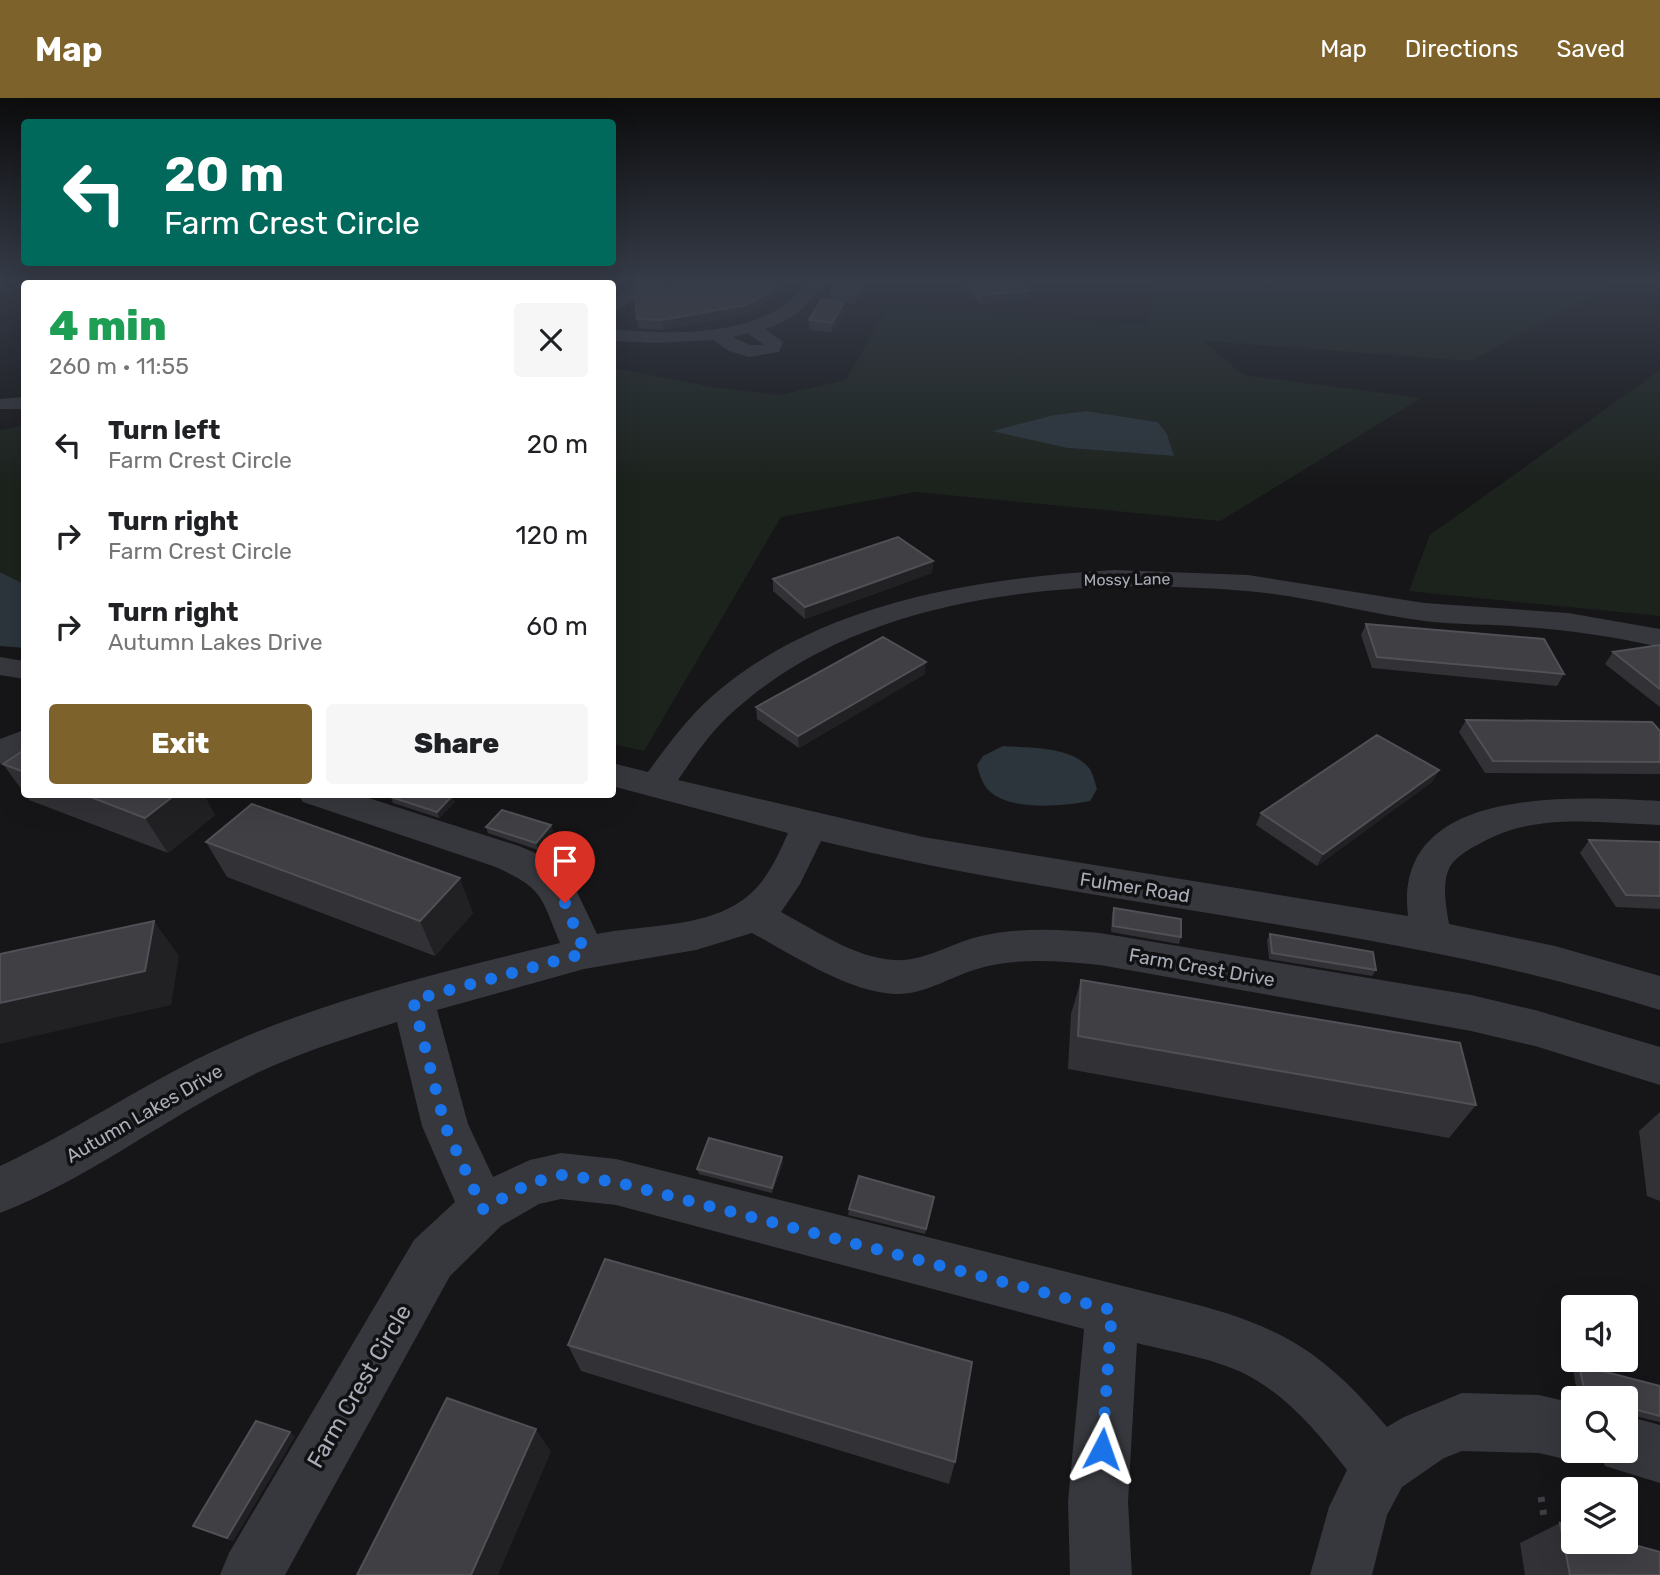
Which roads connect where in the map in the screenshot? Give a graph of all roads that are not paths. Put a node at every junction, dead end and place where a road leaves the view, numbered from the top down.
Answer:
1 (741, 350) edge
2 (766, 350) edge
3 (1660, 638) edge
4 (0, 666) edge
5 (21, 670) edge
6 (21, 742) edge
7 (0, 753) edge
8 (616, 775) edge
9 (656, 786) junction
10 (327, 798) edge
11 (1660, 813) edge
12 (810, 826) junction
13 (752, 915) junction
14 (1431, 936) junction
15 (585, 953) junction
16 (1660, 993) edge
17 (413, 1000) junction
18 (1660, 1066) edge
19 (0, 1190) edge
20 (483, 1209) junction
21 (1112, 1310) junction
22 (1561, 1429) edge
23 (1638, 1448) edge
24 (1660, 1454) edge
25 (1381, 1466) junction
26 (251, 1575) edge
27 (1101, 1575) edge
28 (1341, 1575) edge

1 - 2 street
3 - 9 street, Mossy Lane
4 - 5 street
6 - 7 street
8 - 9 street, Fulmer Road
9 - 12 street, Fulmer Road
10 - 15 street
11 - 14 street
12 - 13 street, Autumn Lakes Drive
12 - 14 street, Fulmer Road
13 - 15 street, Autumn Lakes Drive
13 - 18 street, Farm Crest Drive
14 - 16 street, Fulmer Road
15 - 17 street, Autumn Lakes Drive
17 - 19 street, Autumn Lakes Drive
17 - 20 street
20 - 21 street, Farm Crest Circle
20 - 26 street, Farm Crest Circle
21 - 25 street, Farm Crest Circle
21 - 27 street
22 - 25 street
23 - 24 street
25 - 28 street

